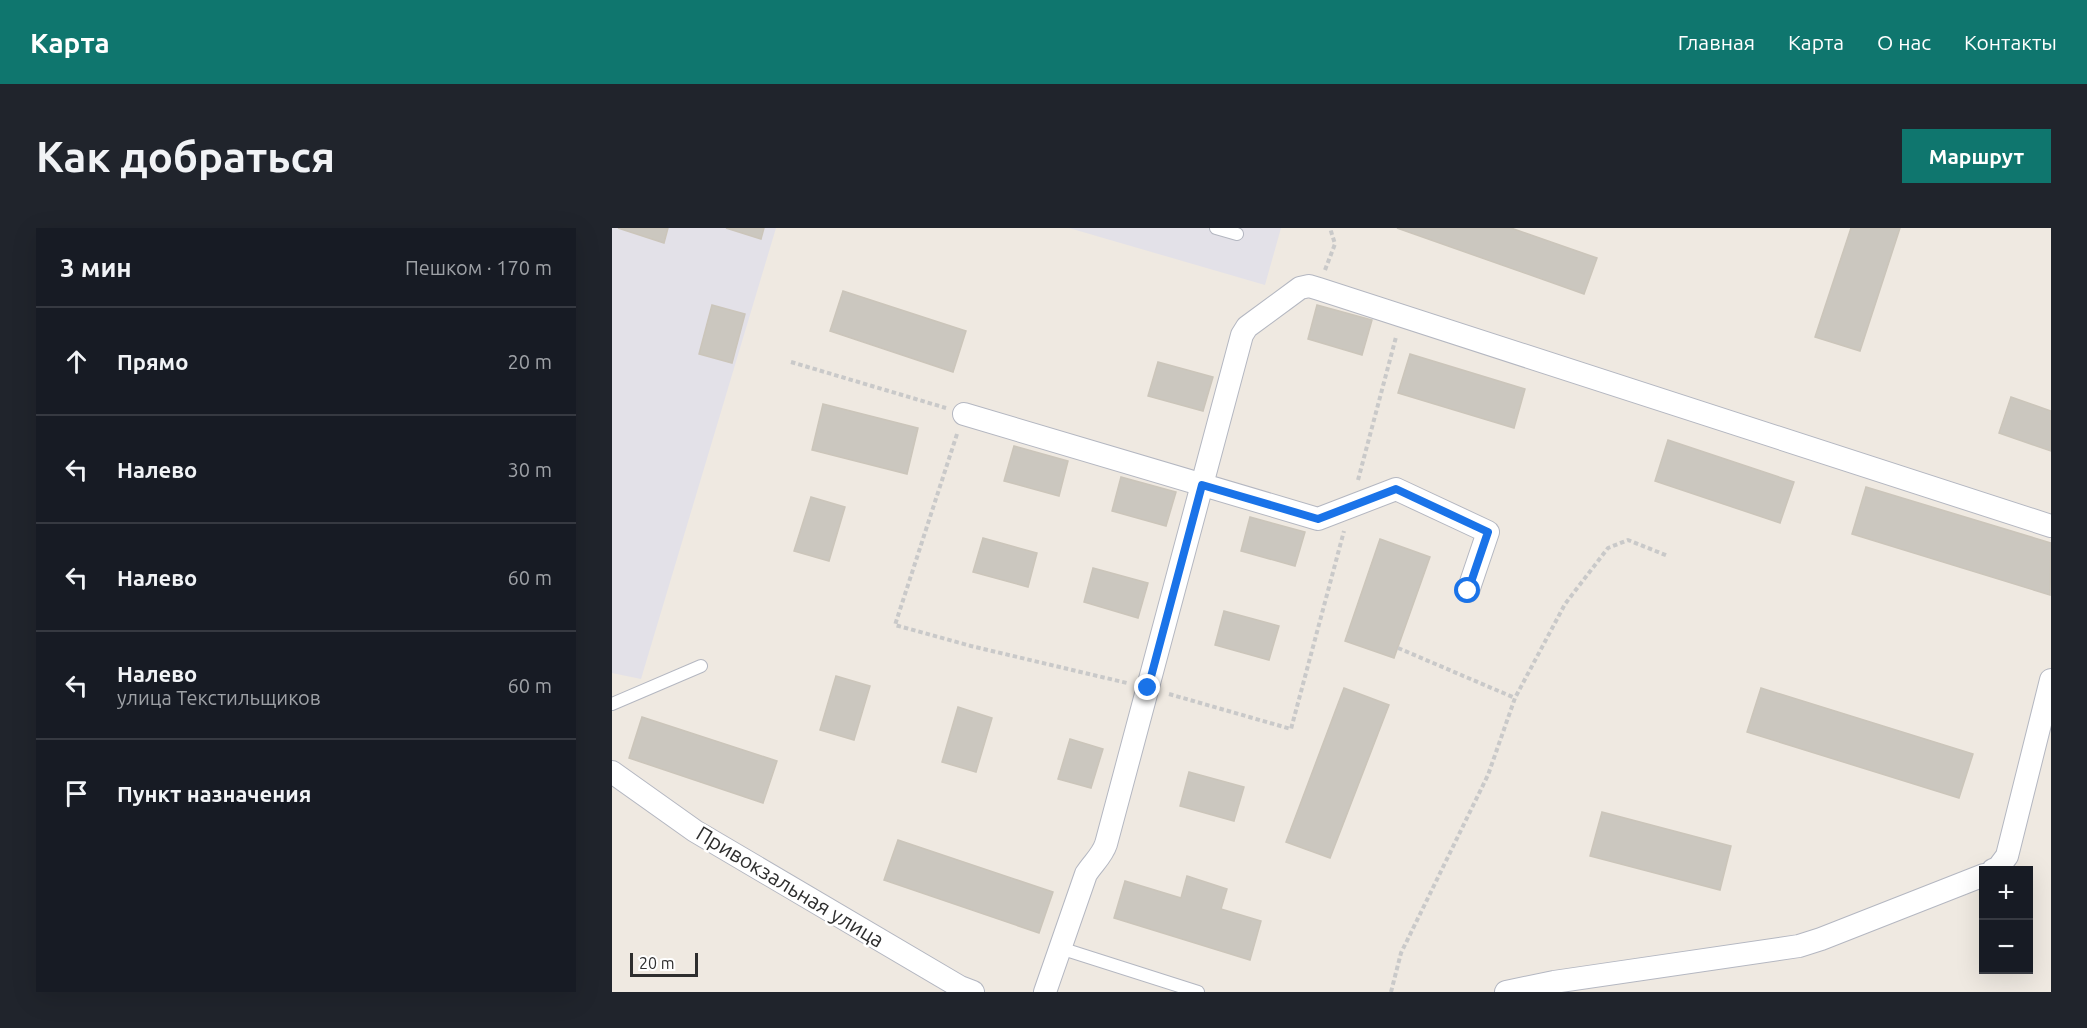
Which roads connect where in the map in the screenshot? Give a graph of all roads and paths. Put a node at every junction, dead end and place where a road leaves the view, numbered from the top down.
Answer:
1 (1216, 228) edge
2 (1330, 228) edge
3 (1237, 234) dead end
4 (1319, 289) junction
5 (1402, 316) junction
6 (792, 362) dead end
7 (964, 414) junction
8 (1202, 485) junction
9 (1351, 507) junction
10 (2051, 526) edge
11 (1668, 556) dead end
12 (1468, 591) dead end
13 (1398, 648) dead end
14 (701, 666) dead end
15 (2051, 680) edge
16 (1148, 688) junction
17 (1515, 698) junction
18 (612, 704) edge
19 (612, 772) edge
20 (2000, 866) edge
21 (1979, 877) edge
22 (1060, 948) junction
23 (973, 992) edge
24 (1045, 992) edge
25 (1198, 992) edge
26 (1391, 992) edge
27 (1506, 992) edge

1 - 3 lane
2 - 4 path
4 - 5 street
4 - 8 street
5 - 9 path
5 - 10 street
6 - 7 path
7 - 8 street
7 - 16 path
8 - 9 street
8 - 16 street
9 - 12 street
9 - 16 path
11 - 17 path
13 - 17 path
14 - 18 lane
15 - 20 street
16 - 22 street
17 - 26 path
19 - 23 street, Привокзальная улица
21 - 27 street
22 - 24 street
22 - 25 lane

